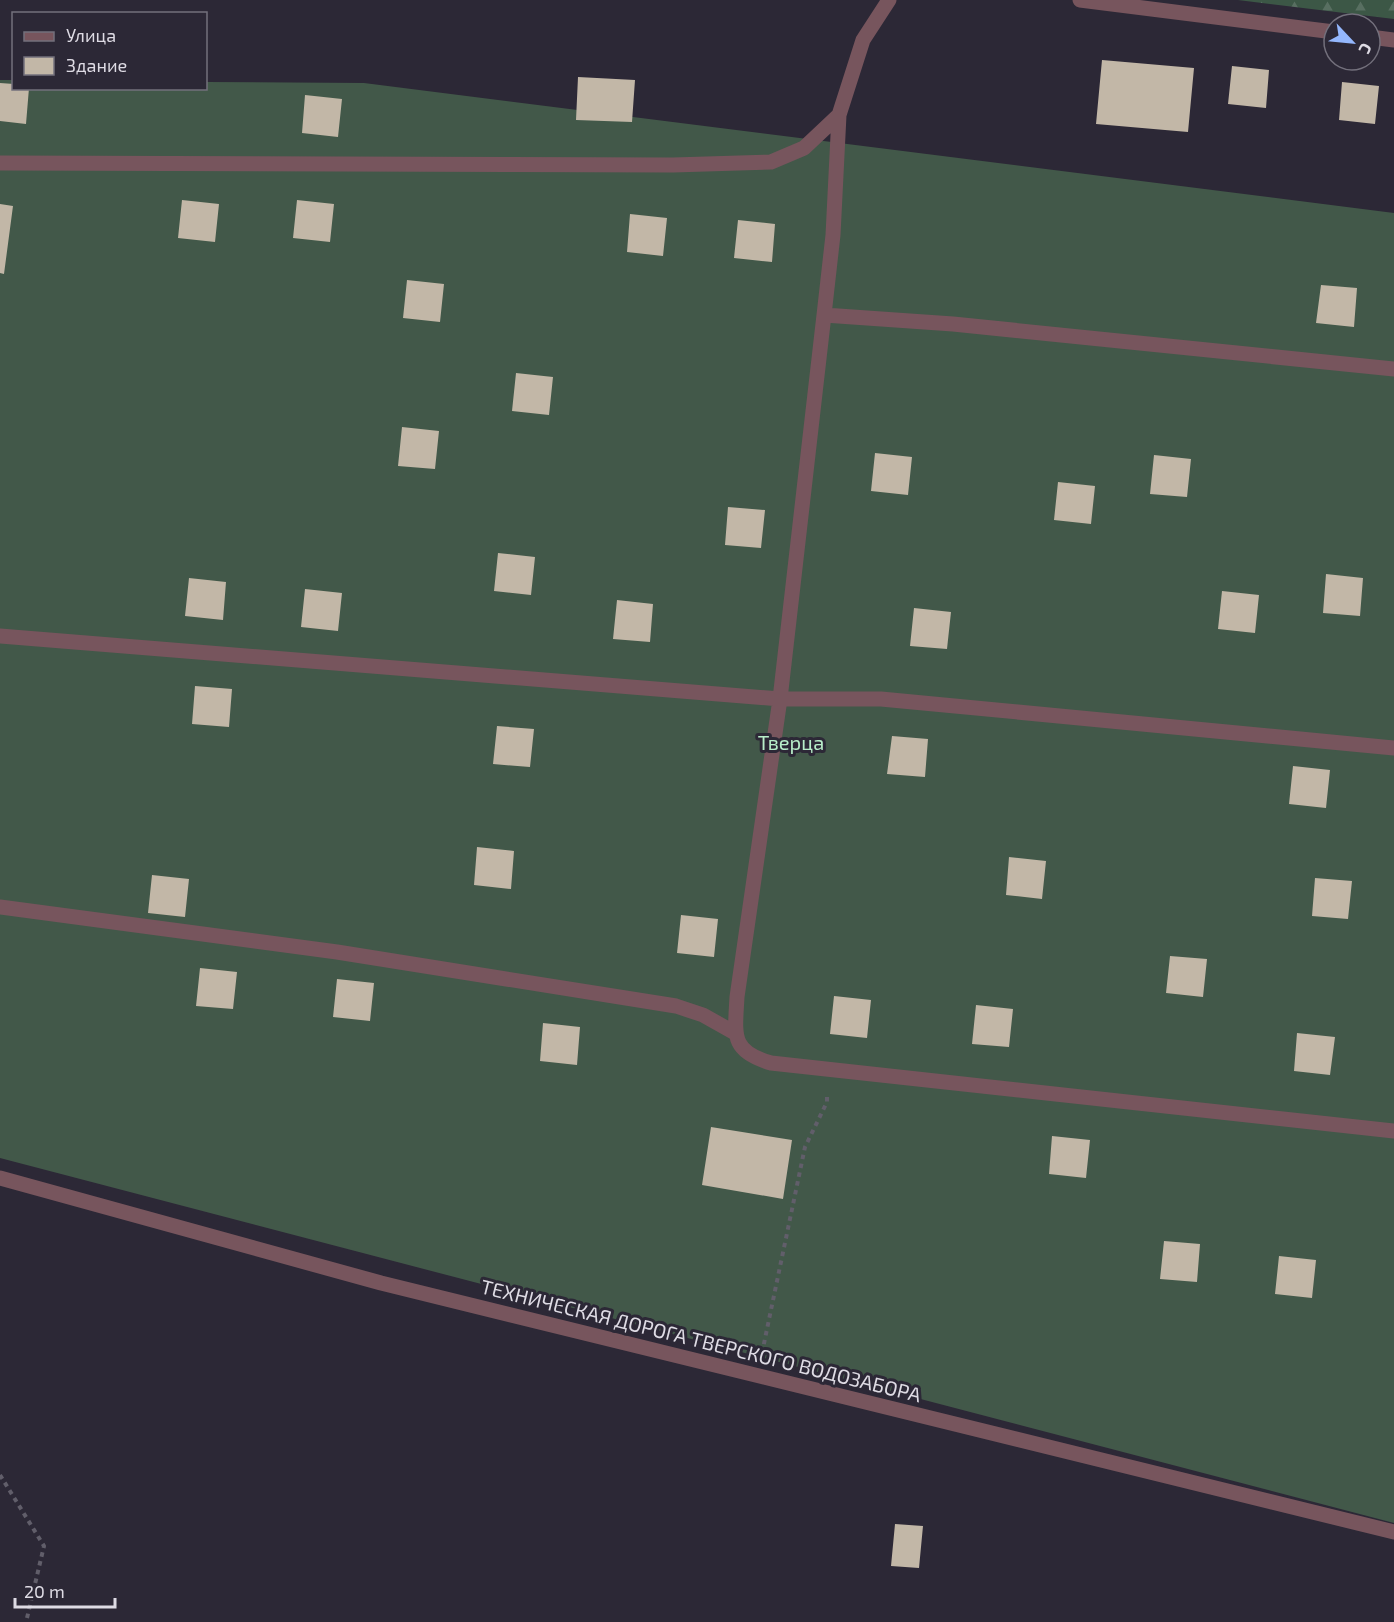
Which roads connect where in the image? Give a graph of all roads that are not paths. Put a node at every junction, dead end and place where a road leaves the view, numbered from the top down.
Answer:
1 (889, 0) edge
2 (1080, 0) edge
3 (1322, 30) edge
4 (838, 115) junction
5 (0, 163) edge
6 (824, 315) junction
7 (1394, 369) edge
8 (0, 636) edge
9 (780, 699) junction
10 (1394, 748) edge
11 (0, 907) edge
12 (735, 1033) junction
13 (1394, 1131) edge
14 (0, 1178) edge
15 (1394, 1532) edge

1 - 4 street
2 - 3 street
4 - 5 street
4 - 6 street
6 - 7 street
6 - 9 street
8 - 9 street
9 - 10 street
9 - 12 street
11 - 12 street
12 - 13 street
14 - 15 street, ТЕХНИЧЕСКАЯ ДОРОГА ТВЕРСКОГО ВОДОЗАБОРА

